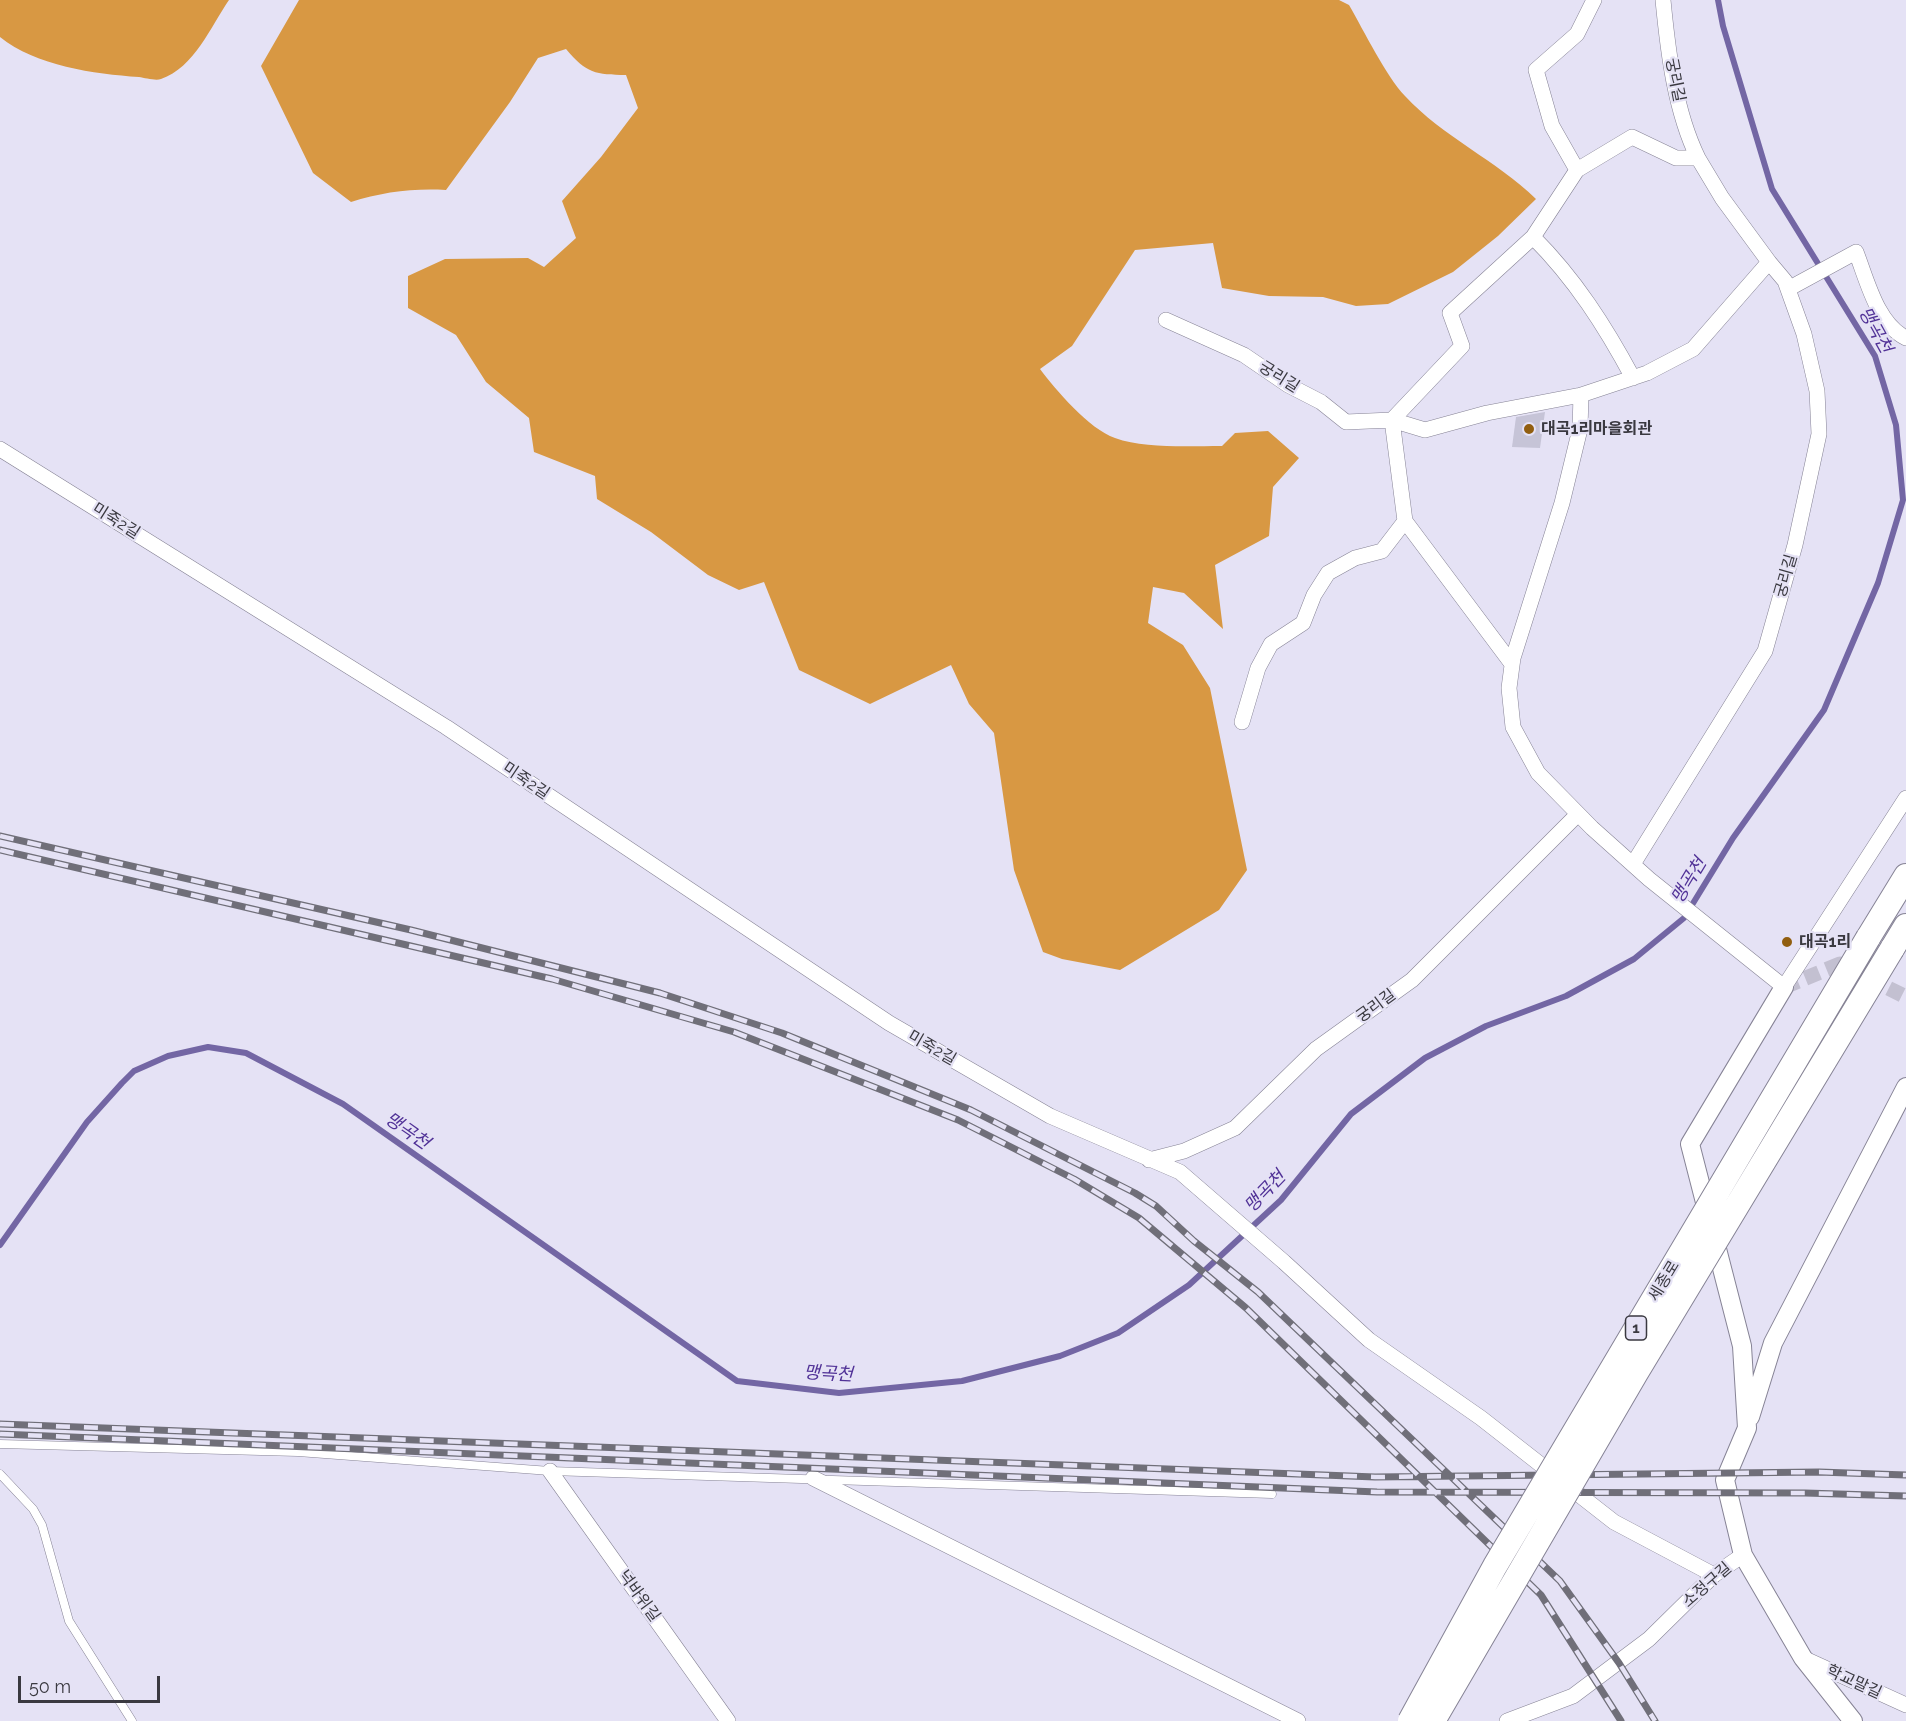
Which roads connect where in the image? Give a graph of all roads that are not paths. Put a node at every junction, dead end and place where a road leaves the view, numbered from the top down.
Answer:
1 (1594, 0) edge
2 (1664, 0) edge
3 (1698, 158) junction
4 (1577, 170) junction
5 (1533, 237) junction
6 (1769, 262) junction
7 (1788, 289) junction
8 (1166, 320) dead end
9 (1906, 338) edge
10 (1633, 378) junction
11 (1581, 395) junction
12 (1392, 420) junction
13 (0, 449) edge
14 (1405, 521) junction
15 (1512, 664) junction
16 (1242, 722) dead end
17 (1906, 798) edge
18 (1578, 814) junction
19 (1633, 864) junction
20 (1906, 876) edge
21 (1906, 926) edge
22 (1784, 987) junction
23 (1906, 1087) edge
24 (1149, 1160) junction
25 (1747, 1428) junction
26 (0, 1444) edge
27 (550, 1471) junction
28 (0, 1474) edge
29 (813, 1478) junction
30 (1272, 1494) dead end
31 (1743, 1555) junction
32 (1714, 1575) junction
33 (1803, 1658) junction
34 (1906, 1706) edge
35 (132, 1721) edge
36 (728, 1721) edge
37 (1298, 1721) edge
38 (1410, 1721) edge
39 (1433, 1721) edge
40 (1507, 1721) edge
41 (1852, 1721) edge

1 - 4 street
2 - 3 street, 궁리길
3 - 4 street
3 - 6 street, 궁리길
4 - 5 street
5 - 10 street
5 - 12 street
6 - 7 street, 궁리길
6 - 10 street, 궁리길
7 - 9 street
7 - 19 street, 궁리길
8 - 12 street, 궁리길
10 - 11 street, 궁리길
11 - 12 street, 궁리길
11 - 15 street
12 - 14 street
13 - 24 street, 미죽2길
14 - 15 street
14 - 16 street
15 - 18 street
17 - 22 street
18 - 19 street
18 - 24 street, 궁리길
19 - 22 street
20 - 38 main road, 세종로 / 1, bridge
21 - 39 main road, 세종로 / 1, bridge
22 - 25 street
23 - 25 street
24 - 32 street, 미죽2길
25 - 31 street
26 - 27 lane
27 - 29 lane
27 - 36 street, 넉바위길
28 - 35 lane
29 - 30 lane
29 - 37 street
31 - 32 street, 소정구길
31 - 33 street, 소정구길
32 - 40 street, 소정구길
33 - 34 street, 학교말길
33 - 41 street, 소정구길

